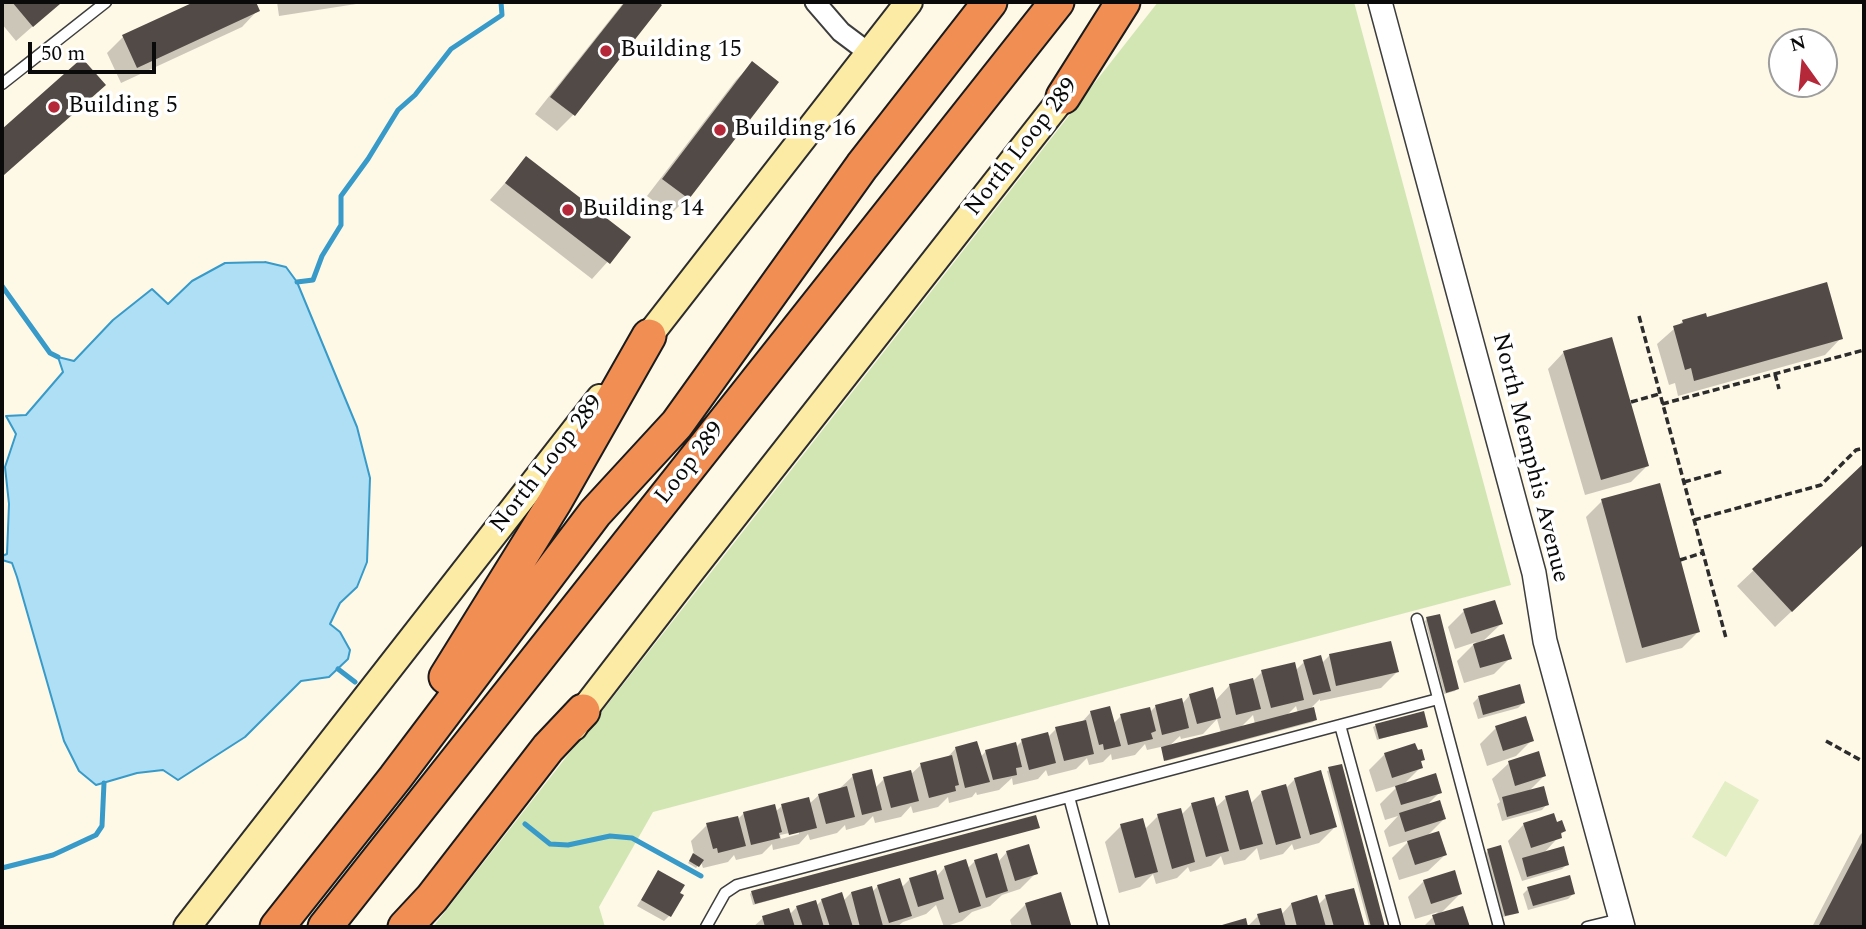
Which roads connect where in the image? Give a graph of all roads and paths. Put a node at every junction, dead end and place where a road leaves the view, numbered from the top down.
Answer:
1 (106, 2) edge
2 (815, 2) edge
3 (909, 2) edge
4 (990, 2) edge
5 (1057, 2) edge
6 (1123, 2) edge
7 (1137, 2) edge
8 (1380, 2) edge
9 (869, 53) junction
10 (2, 84) edge
11 (1063, 97) junction
12 (1639, 316) dead end
13 (649, 336) junction
14 (1864, 350) edge
15 (1775, 374) junction
16 (1779, 389) dead end
17 (1659, 393) junction
18 (1631, 402) dead end
19 (1662, 404) junction
20 (1864, 448) edge
21 (1724, 471) dead end
22 (1684, 482) junction
23 (1694, 520) junction
24 (1702, 553) junction
25 (1680, 560) dead end
26 (1417, 619) dead end
27 (1726, 638) dead end
28 (1438, 699) junction
29 (583, 711) junction
30 (1340, 725) junction
31 (1826, 741) dead end
32 (1864, 762) edge
33 (1069, 797) junction
34 (1622, 923) edge
35 (187, 927) edge
36 (259, 927) edge
37 (277, 927) edge
38 (325, 927) edge
39 (405, 927) edge
40 (424, 927) edge
41 (706, 927) edge
42 (1104, 927) edge
43 (1395, 927) edge
44 (1499, 927) edge
45 (1587, 927) edge

1 - 10 lane
2 - 9 street
3 - 9 main road, North Loop 289
4 - 37 highway, Loop 289
5 - 38 highway, Loop 289
6 - 11 highway
7 - 11 main road, North Loop 289
8 - 34 street, North Memphis Avenue
9 - 13 main road, North Loop 289
11 - 29 main road, North Loop 289
12 - 17 path
13 - 35 main road, North Loop 289
13 - 36 highway
14 - 15 path
15 - 16 path
15 - 19 path
17 - 18 path
17 - 19 path
19 - 22 path
20 - 23 path
21 - 22 path
22 - 23 path
23 - 24 path
24 - 25 path
24 - 27 path
26 - 28 lane
28 - 30 lane
28 - 44 lane
29 - 39 highway
29 - 40 main road, North Loop 289
30 - 33 lane
30 - 43 lane
31 - 32 path
33 - 41 lane
33 - 42 lane
34 - 45 lane

